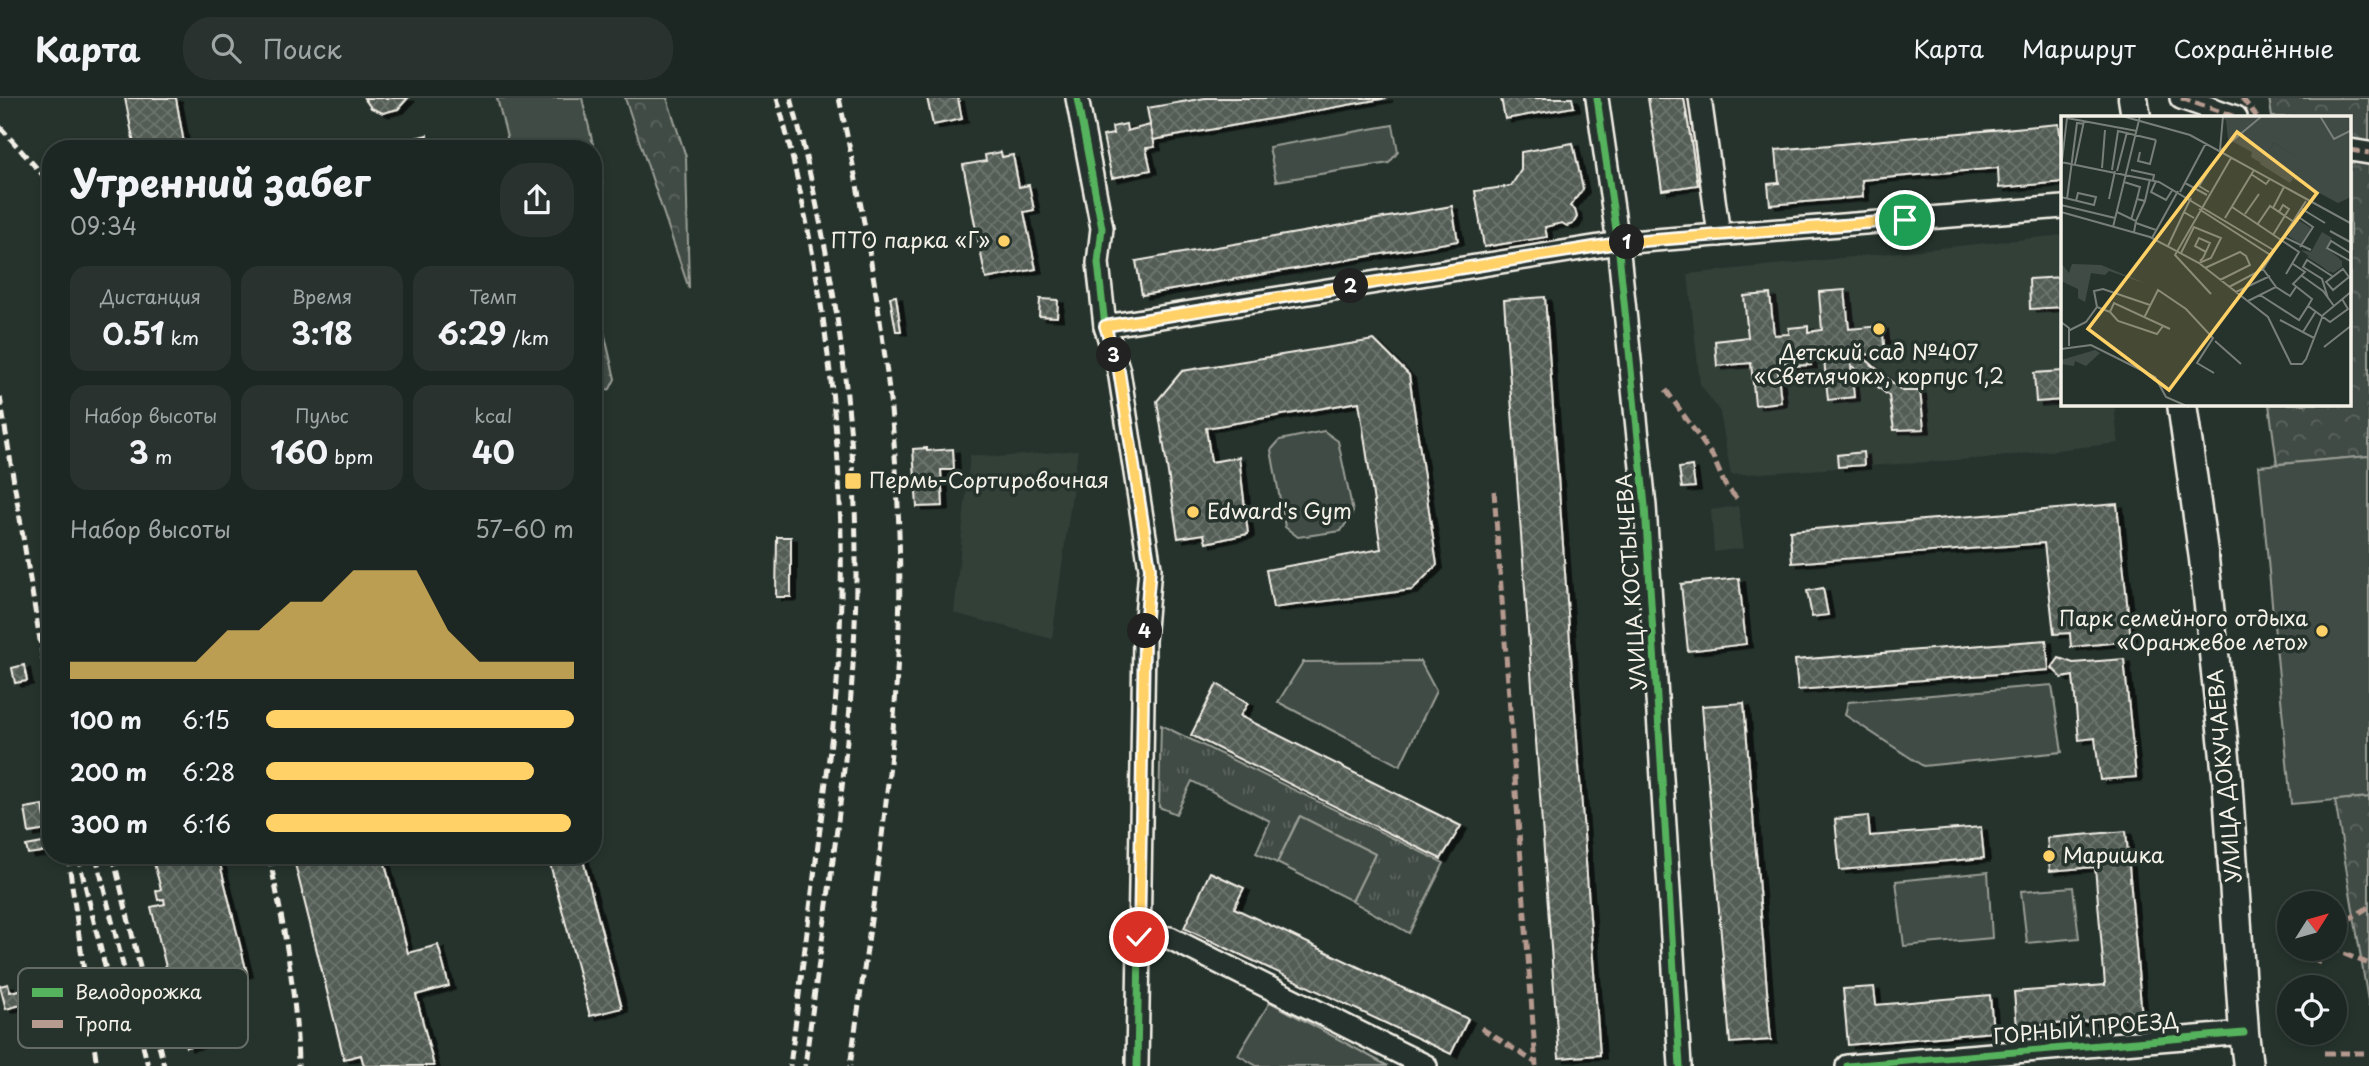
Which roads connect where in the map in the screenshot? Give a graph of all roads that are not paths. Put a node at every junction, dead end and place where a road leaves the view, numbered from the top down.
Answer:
1 (1077, 98) edge
2 (1597, 98) edge
3 (1700, 98) edge
4 (2133, 98) edge
5 (2182, 98) edge
6 (2136, 116) edge
7 (2233, 116) edge
8 (2061, 207) edge
9 (1719, 235) junction
10 (1618, 243) junction
11 (1105, 326) junction
12 (2182, 406) edge
13 (1139, 937) junction
14 (2244, 1033) junction
15 (1137, 1066) edge
16 (1426, 1066) edge
17 (1680, 1066) edge
18 (1847, 1066) edge
19 (2248, 1066) edge

1 - 11 street
2 - 10 street, УЛИЦА КОСТЫЧЕВА
3 - 9 street
4 - 6 main road
5 - 7 street
8 - 9 street
9 - 10 street
10 - 11 street
10 - 17 street, УЛИЦА КОСТЫЧЕВА
11 - 13 street
12 - 14 main road, УЛИЦА ДОКУЧАЕВА
13 - 15 street
13 - 16 street
14 - 18 street, ГОРНЫЙ ПРОЕЗД
14 - 19 main road, УЛИЦА ДОКУЧАЕВА

